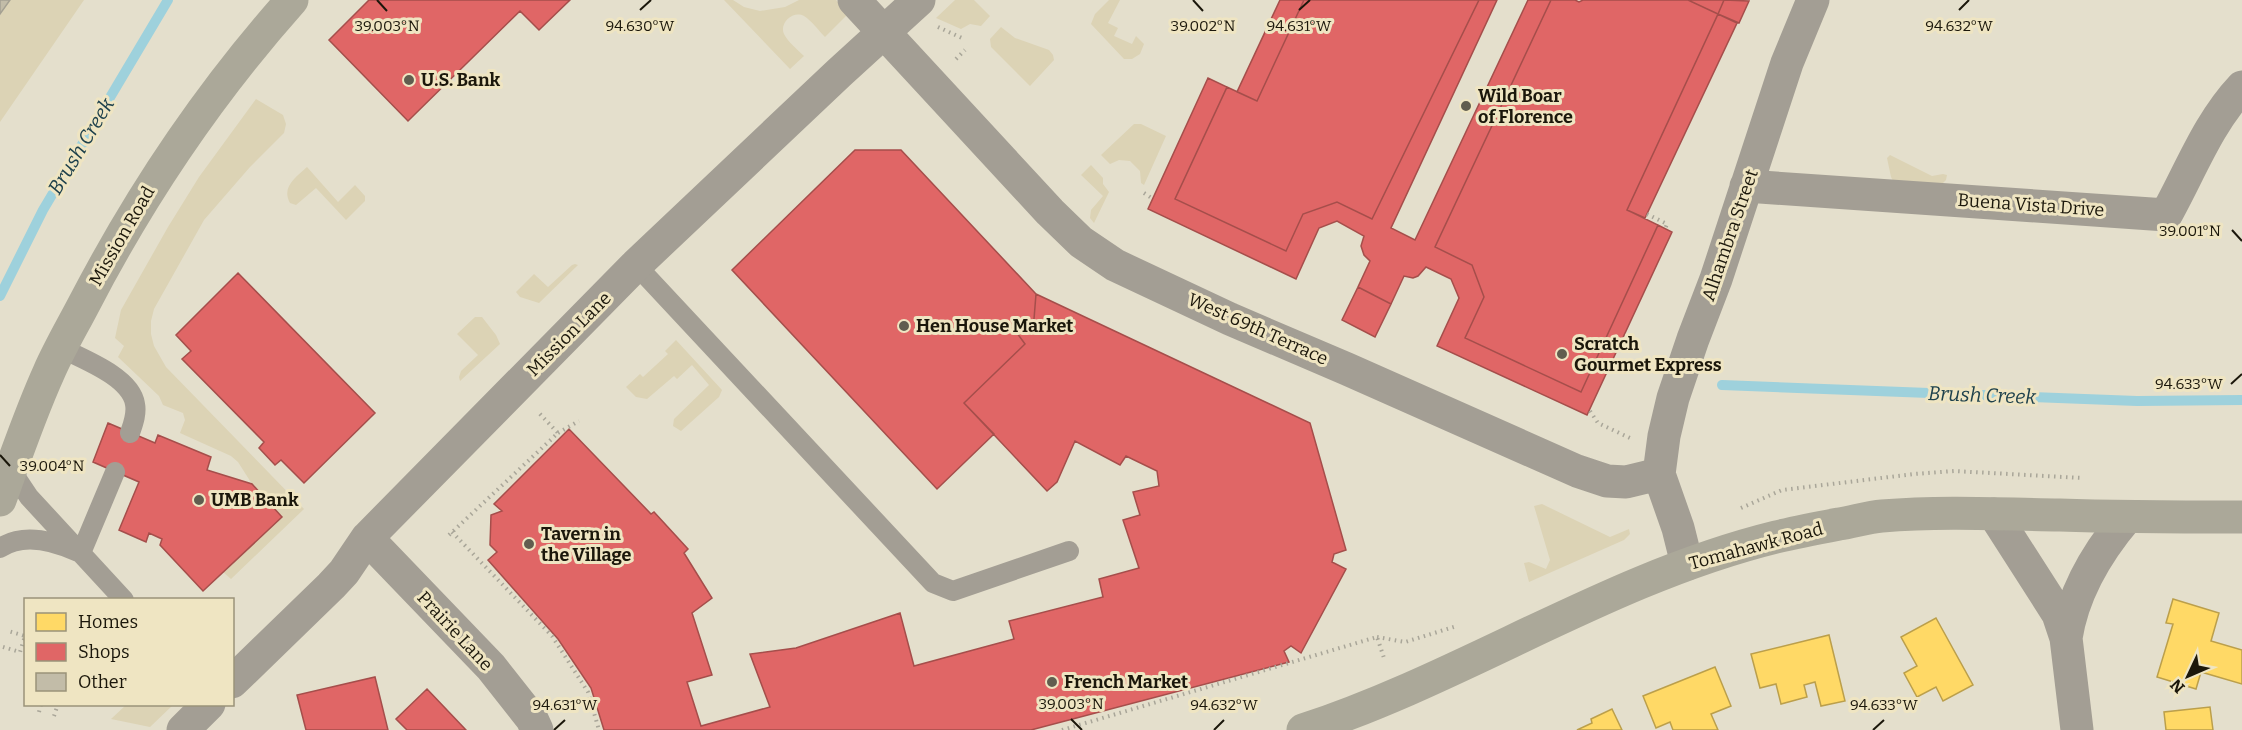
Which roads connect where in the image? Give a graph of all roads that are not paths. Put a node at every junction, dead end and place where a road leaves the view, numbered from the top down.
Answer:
1 (292, 0) edge
2 (854, 0) edge
3 (1813, 0) edge
4 (927, 13) edge
5 (885, 31) junction
6 (2242, 87) edge
7 (1746, 186) junction
8 (636, 265) junction
9 (61, 348) junction
10 (130, 433) dead end
11 (11, 470) junction
12 (115, 472) dead end
13 (1659, 474) junction
14 (0, 500) edge
15 (1994, 514) junction
16 (2127, 517) junction
17 (2242, 517) edge
18 (367, 538) junction
19 (0, 548) edge
20 (1069, 551) dead end
21 (81, 553) junction
22 (1687, 564) junction
23 (122, 598) edge
24 (2066, 638) junction
25 (234, 680) edge
26 (208, 706) edge
27 (1331, 725) edge
28 (183, 730) edge
29 (537, 730) edge
30 (1303, 730) edge
31 (2077, 730) edge

1 - 9 street, Mission Road
2 - 5 street, West 69th Terrace
3 - 7 street, Alhambra Street
4 - 5 street, Mission Lane
5 - 8 street, Mission Lane
5 - 13 street, West 69th Terrace
6 - 7 street, Buena Vista Drive
7 - 13 street, Alhambra Street
8 - 18 street, Mission Lane
8 - 20 lane
9 - 10 lane
9 - 11 street, Mission Road
11 - 14 street, Mission Road
11 - 21 lane
12 - 21 lane
13 - 22 street
15 - 16 street, Tomahawk Road
15 - 22 street, Tomahawk Road
15 - 24 street
16 - 17 street, Tomahawk Road
16 - 24 street
18 - 25 street, Mission Lane
18 - 29 street, Prairie Lane
19 - 21 lane
21 - 23 lane
22 - 27 street, Tomahawk Road
24 - 31 street
26 - 28 street
27 - 30 street, Tomahawk Road

